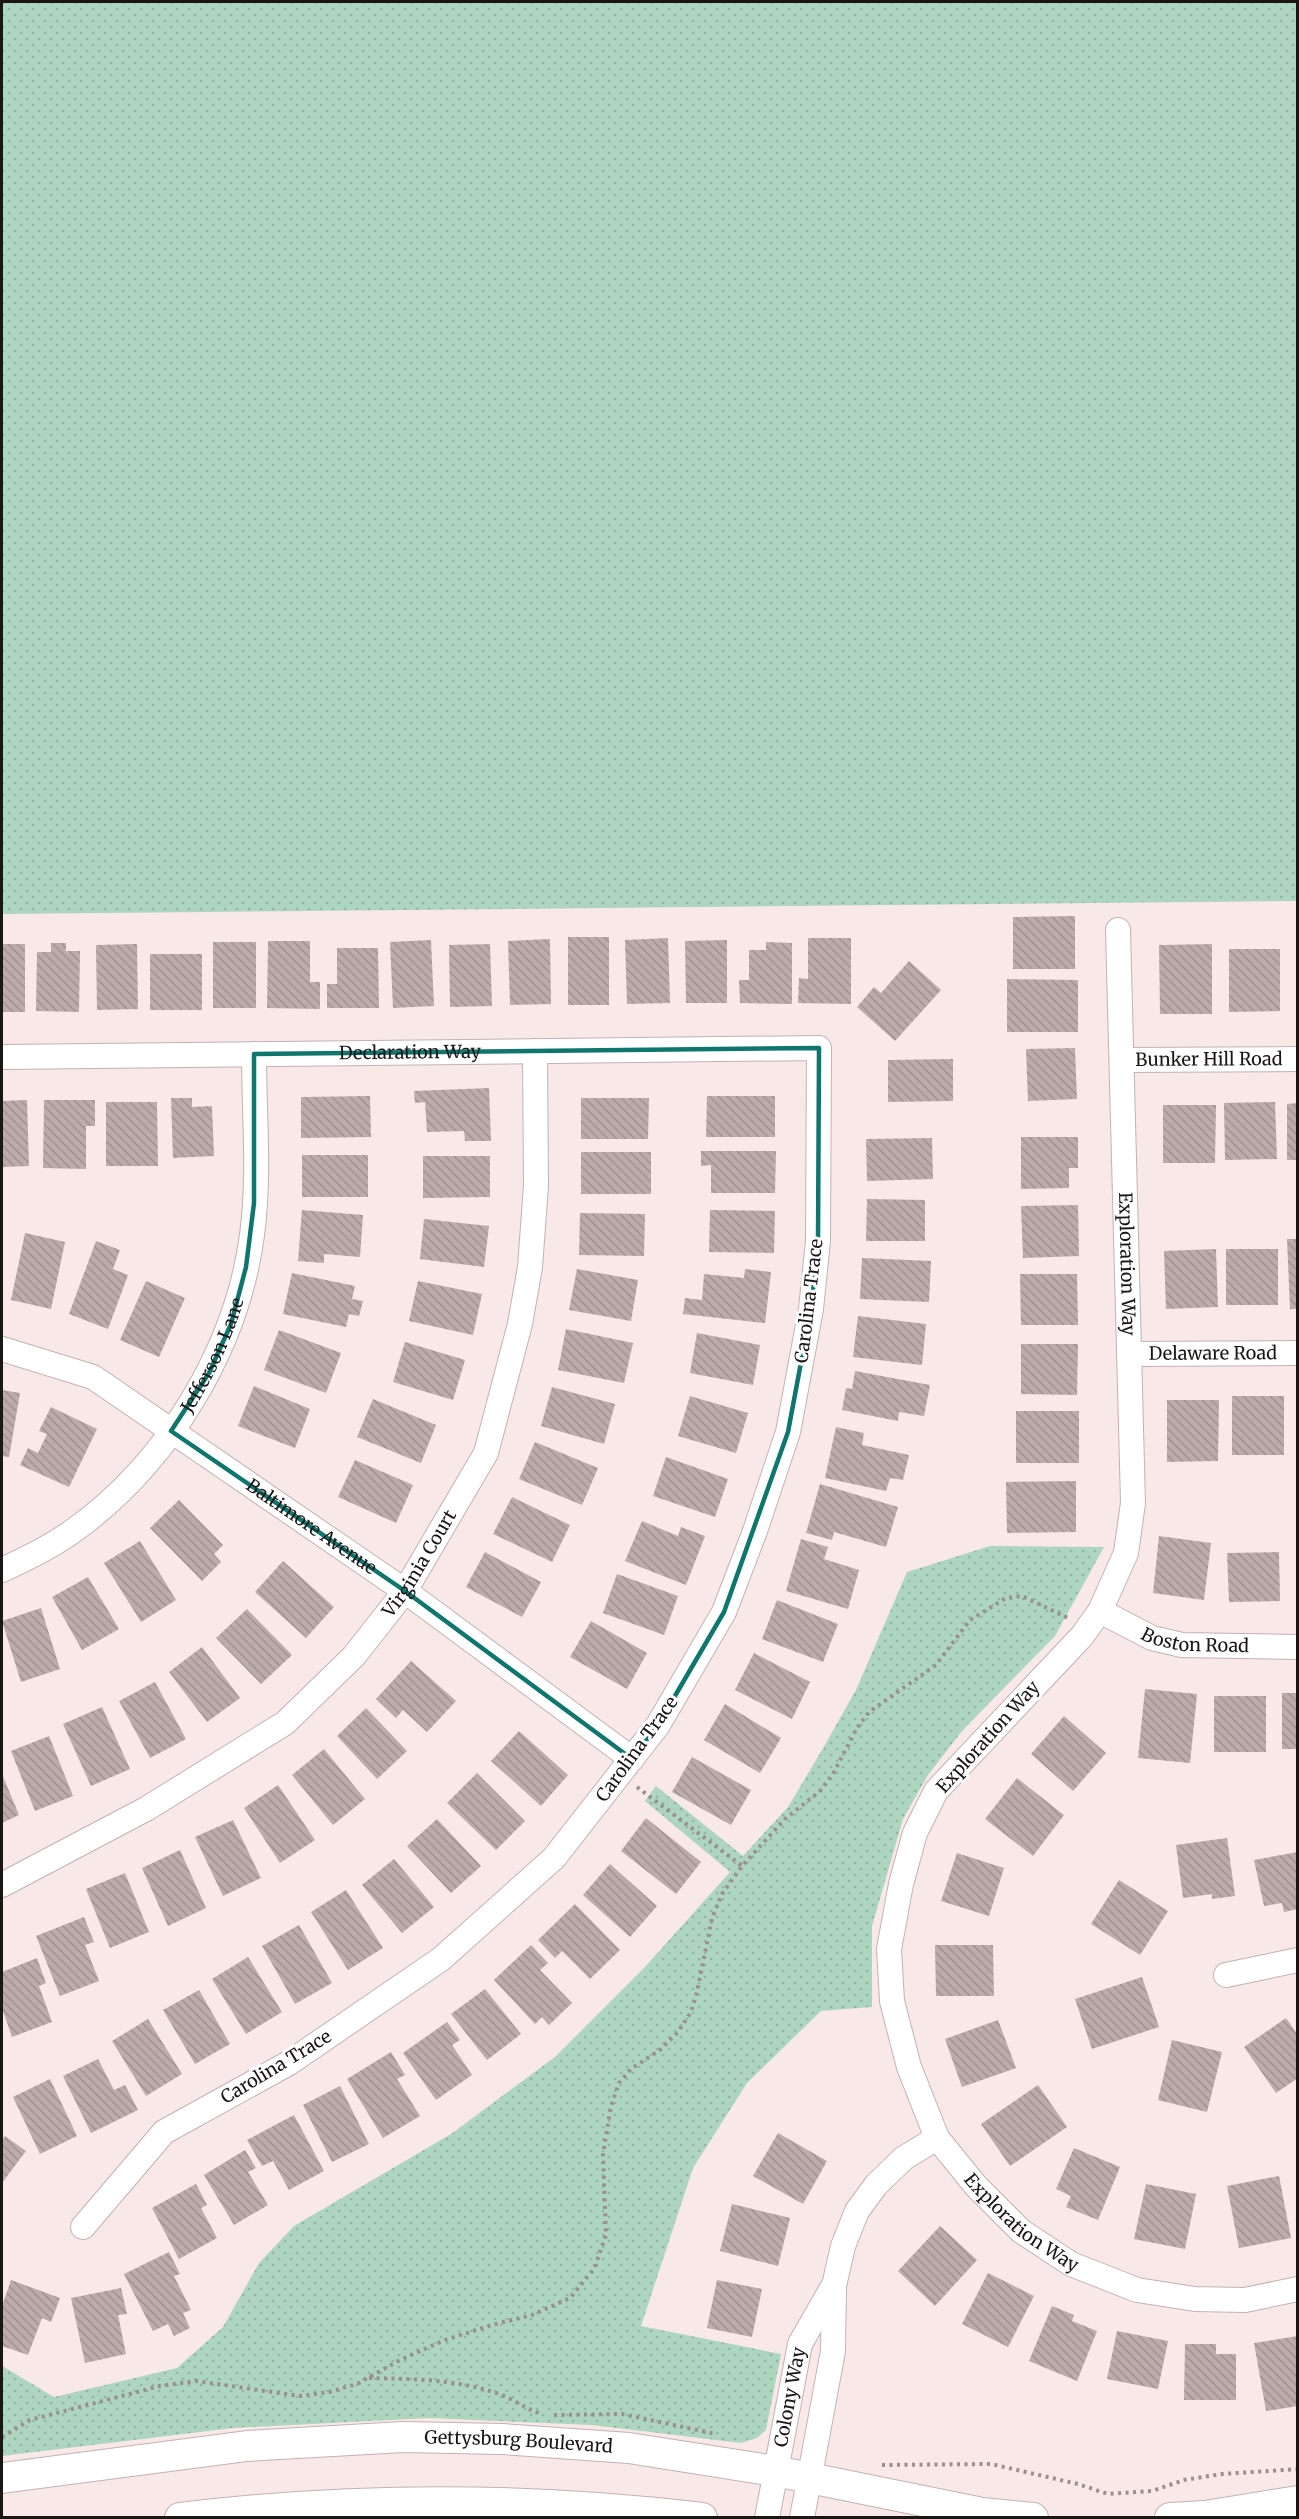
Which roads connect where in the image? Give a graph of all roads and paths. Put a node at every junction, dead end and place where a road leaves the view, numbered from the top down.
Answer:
1 (1118, 930) dead end
2 (819, 1048) joint
3 (535, 1051) junction
4 (254, 1054) junction
5 (2, 1057) edge
6 (1298, 1059) edge
7 (1122, 1060) junction
8 (2, 1349) edge
9 (1298, 1353) edge
10 (1129, 1354) junction
11 (171, 1431) junction
12 (2, 1570) edge
13 (405, 1591) junction
14 (1093, 1621) junction
15 (1298, 1647) edge
16 (632, 1759) junction
17 (634, 1784) dead end
18 (742, 1866) junction
19 (2, 1885) edge
20 (1298, 1960) edge
21 (1226, 1975) dead end
22 (937, 2138) junction
23 (83, 2227) dead end
24 (834, 2286) junction
25 (1298, 2289) edge
26 (2, 2437) edge
27 (775, 2471) junction
28 (809, 2477) junction
29 (2, 2478) edge
30 (1298, 2501) edge
31 (180, 2517) edge
32 (702, 2517) edge
33 (766, 2517) edge
34 (802, 2517) edge
35 (1033, 2517) edge
36 (1170, 2517) edge

1 - 7 street, Exploration Way
2 - 3 street, Declaration Way
2 - 16 street, Carolina Trace
3 - 4 street, Declaration Way
3 - 13 street, Virginia Court
4 - 5 street, Declaration Way
4 - 11 street, Jefferson Lane
6 - 7 street, Bunker Hill Road
7 - 10 street, Exploration Way
8 - 11 street, Baltimore Avenue
9 - 10 street, Delaware Road
10 - 14 street, Exploration Way
11 - 12 street, Jefferson Lane
11 - 13 street, Baltimore Avenue
13 - 16 street, Baltimore Avenue
13 - 19 street, Virginia Court
14 - 15 street, Boston Road
14 - 18 path
14 - 22 street, Exploration Way
16 - 23 street, Carolina Trace
17 - 18 path
18 - 26 path
20 - 21 street
22 - 24 street, Colony Way
22 - 25 street, Exploration Way
24 - 27 street, Colony Way
24 - 28 street, Colony Way
27 - 28 street, Gettysburg Boulevard
27 - 29 street, Gettysburg Boulevard
27 - 33 street, Colony Way
28 - 34 street, Colony Way
28 - 35 street, Gettysburg Boulevard
30 - 36 street
31 - 32 street

